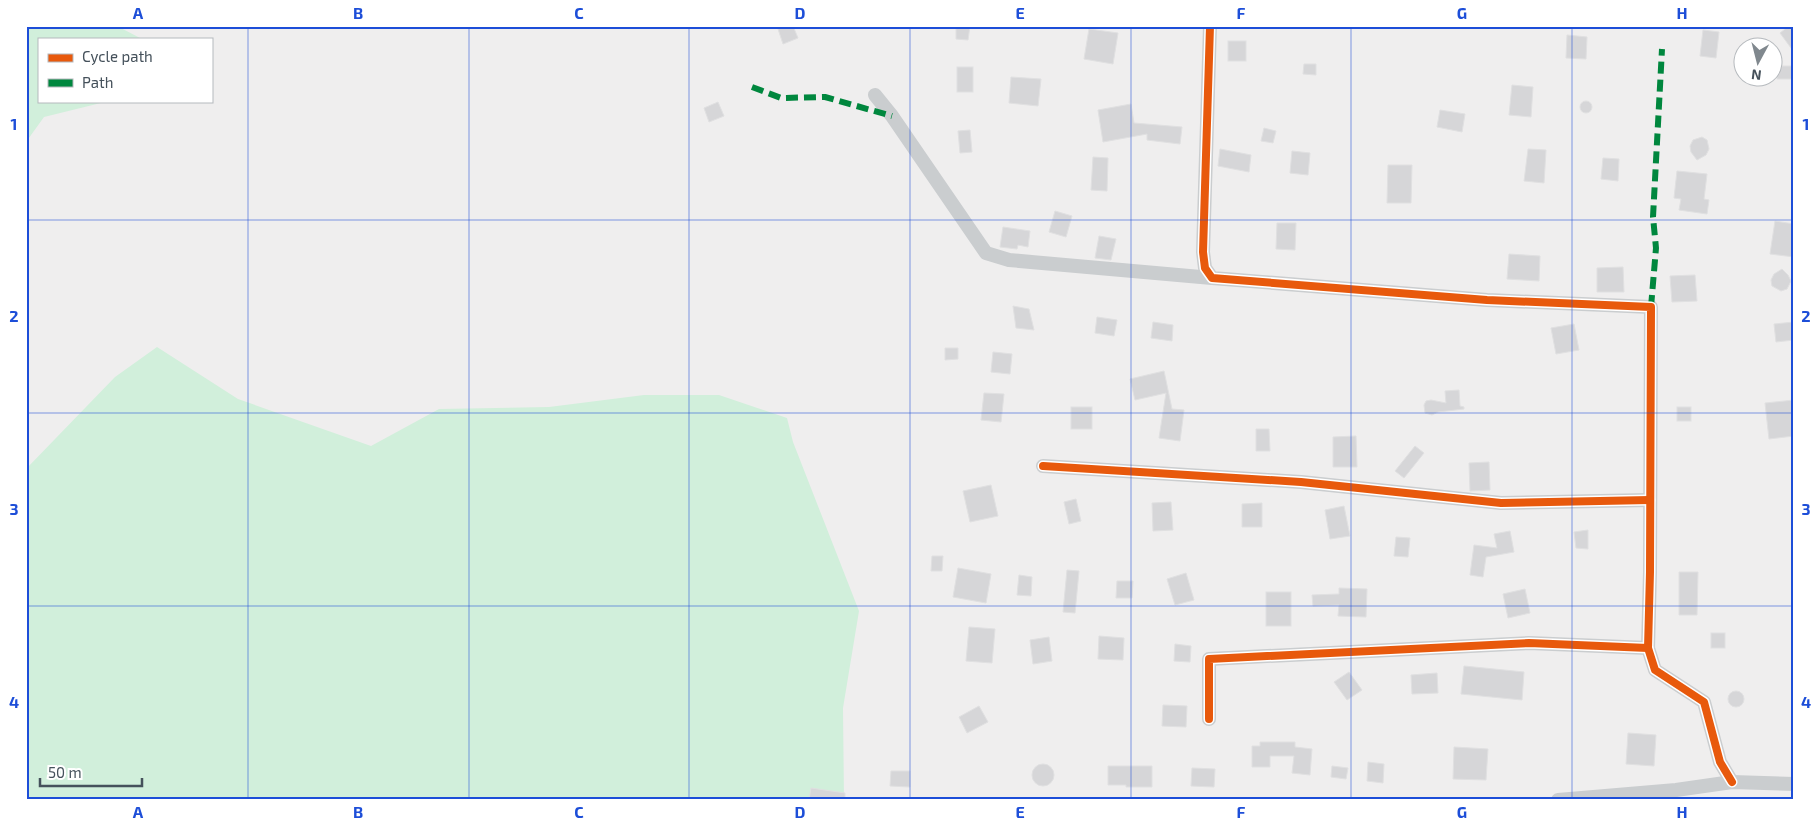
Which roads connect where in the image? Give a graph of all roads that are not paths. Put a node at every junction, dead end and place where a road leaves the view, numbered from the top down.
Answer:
1 (1210, 26) edge
2 (875, 96) dead end
3 (1212, 278) junction
4 (1043, 466) dead end
5 (1650, 500) junction
6 (1648, 648) junction
7 (1210, 720) dead end
8 (1732, 782) junction
9 (1794, 784) edge
10 (1558, 800) edge

1 - 3 street
2 - 3 street
3 - 5 street
4 - 5 street
5 - 6 street
6 - 7 street
6 - 8 street
8 - 9 street
8 - 10 street

